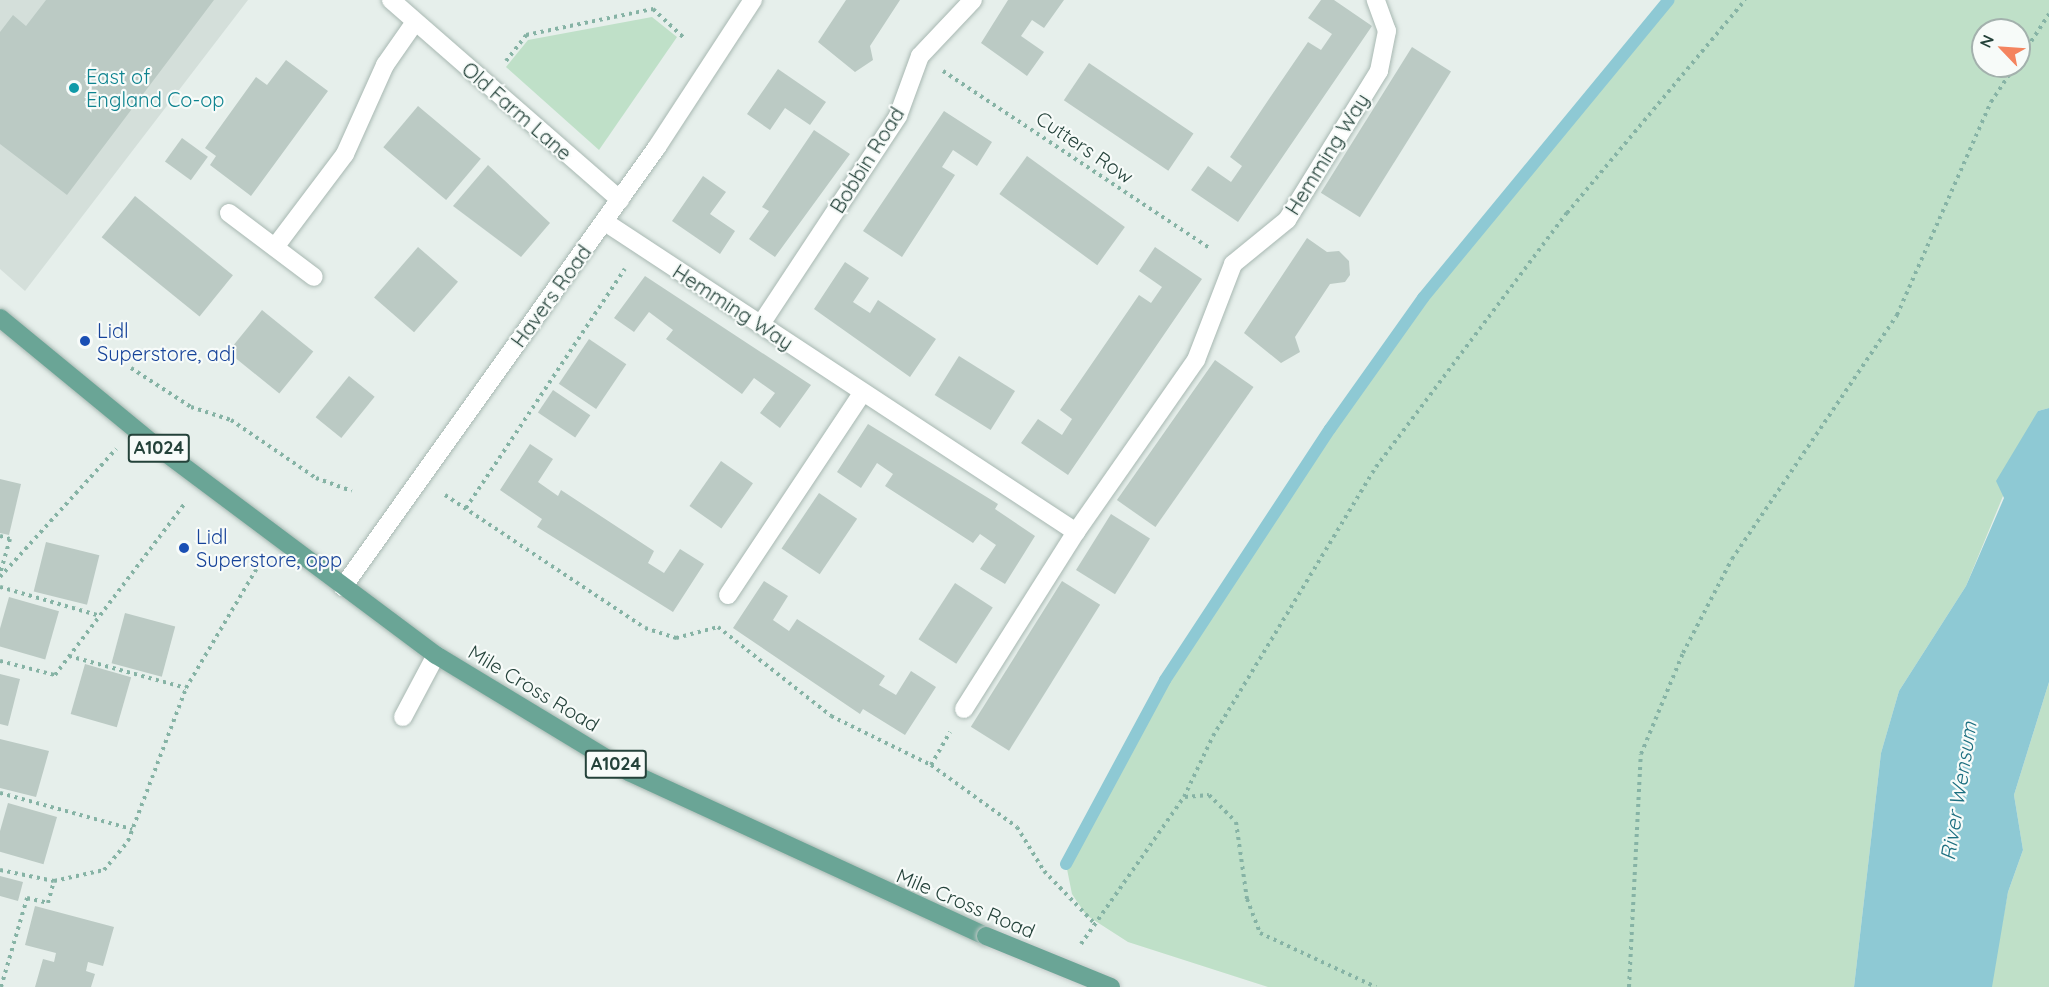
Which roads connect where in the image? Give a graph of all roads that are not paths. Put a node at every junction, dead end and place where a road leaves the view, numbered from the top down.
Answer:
1 (391, 0) edge
2 (753, 0) edge
3 (973, 0) edge
4 (1379, 1) edge
5 (415, 22) junction
6 (620, 200) junction
7 (230, 213) dead end
8 (605, 222) junction
9 (275, 247) junction
10 (314, 277) dead end
11 (0, 318) edge
12 (761, 324) junction
13 (862, 393) junction
14 (1076, 531) junction
15 (343, 587) junction
16 (728, 595) dead end
17 (436, 655) junction
18 (964, 708) road end
19 (403, 717) dead end
20 (1111, 987) edge

1 - 5 street, Old Farm Lane
2 - 6 street, Havers Road
3 - 12 street, Bobbin Road
4 - 14 street, Hemming Way
5 - 6 street, Old Farm Lane
5 - 9 street
6 - 8 street, Havers Road
7 - 9 street
8 - 12 street, Hemming Way
8 - 15 street, Havers Road
9 - 10 street
11 - 15 main road, Mile Cross Road / A1024
12 - 13 street, Hemming Way
13 - 14 street, Hemming Way
13 - 16 street
14 - 18 street, Hemming Way
15 - 17 main road, Mile Cross Road / A1024
17 - 19 street
17 - 20 main road, Mile Cross Road / A1024, bridge

